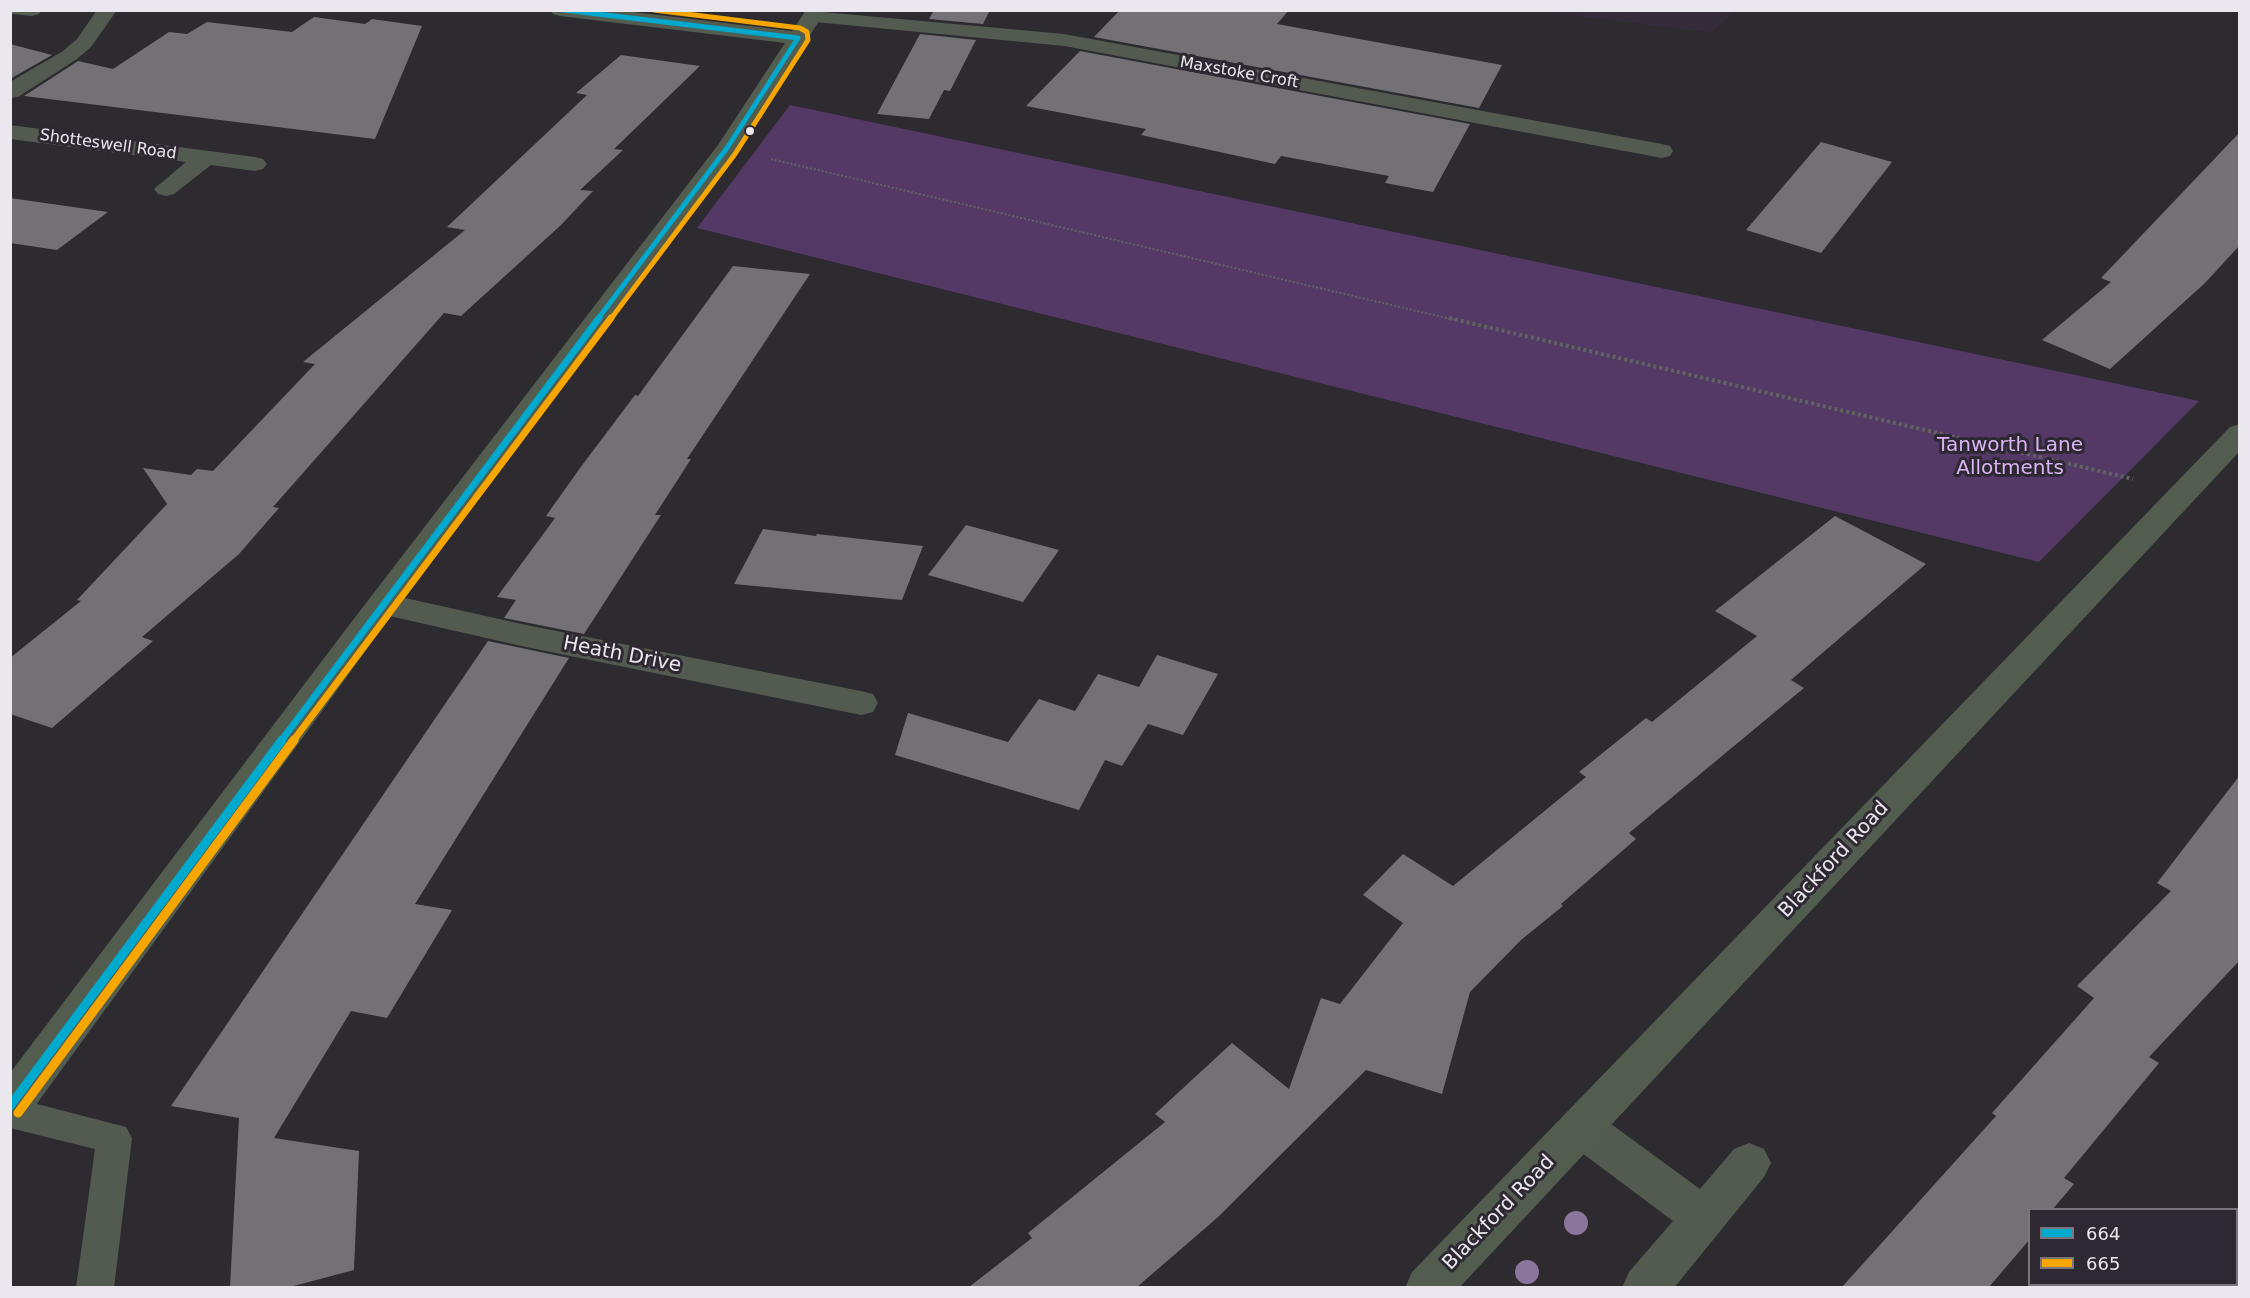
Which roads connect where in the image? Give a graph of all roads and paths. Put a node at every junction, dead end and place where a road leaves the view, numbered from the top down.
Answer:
1 (19, 10) edge
2 (32, 10) edge
3 (107, 10) edge
4 (560, 10) edge
5 (809, 22) edge
6 (10, 92) edge
7 (10, 132) edge
8 (727, 148) junction
9 (1662, 151) dead end
10 (205, 159) junction
11 (255, 164) dead end
12 (166, 189) dead end
13 (2240, 433) edge
14 (2184, 491) junction
15 (383, 604) junction
16 (861, 703) dead end
17 (10, 1107) edge
18 (10, 1112) edge
19 (1581, 1127) junction
20 (1749, 1163) dead end
21 (1704, 1218) junction
22 (95, 1287) edge
23 (1428, 1287) edge
24 (1645, 1287) edge

1 - 2 street
3 - 6 street
4 - 5 street
5 - 8 street
5 - 9 street, Maxstoke Croft
7 - 10 street, Shotteswell Road
8 - 14 path
8 - 15 street
10 - 11 street, Shotteswell Road
10 - 12 street, Shotteswell Road
13 - 14 street, Blackford Road
14 - 19 street, Blackford Road
15 - 16 street, Heath Drive
15 - 17 street
18 - 22 lane
19 - 21 street
19 - 23 street, Blackford Road
20 - 21 street
21 - 24 street

